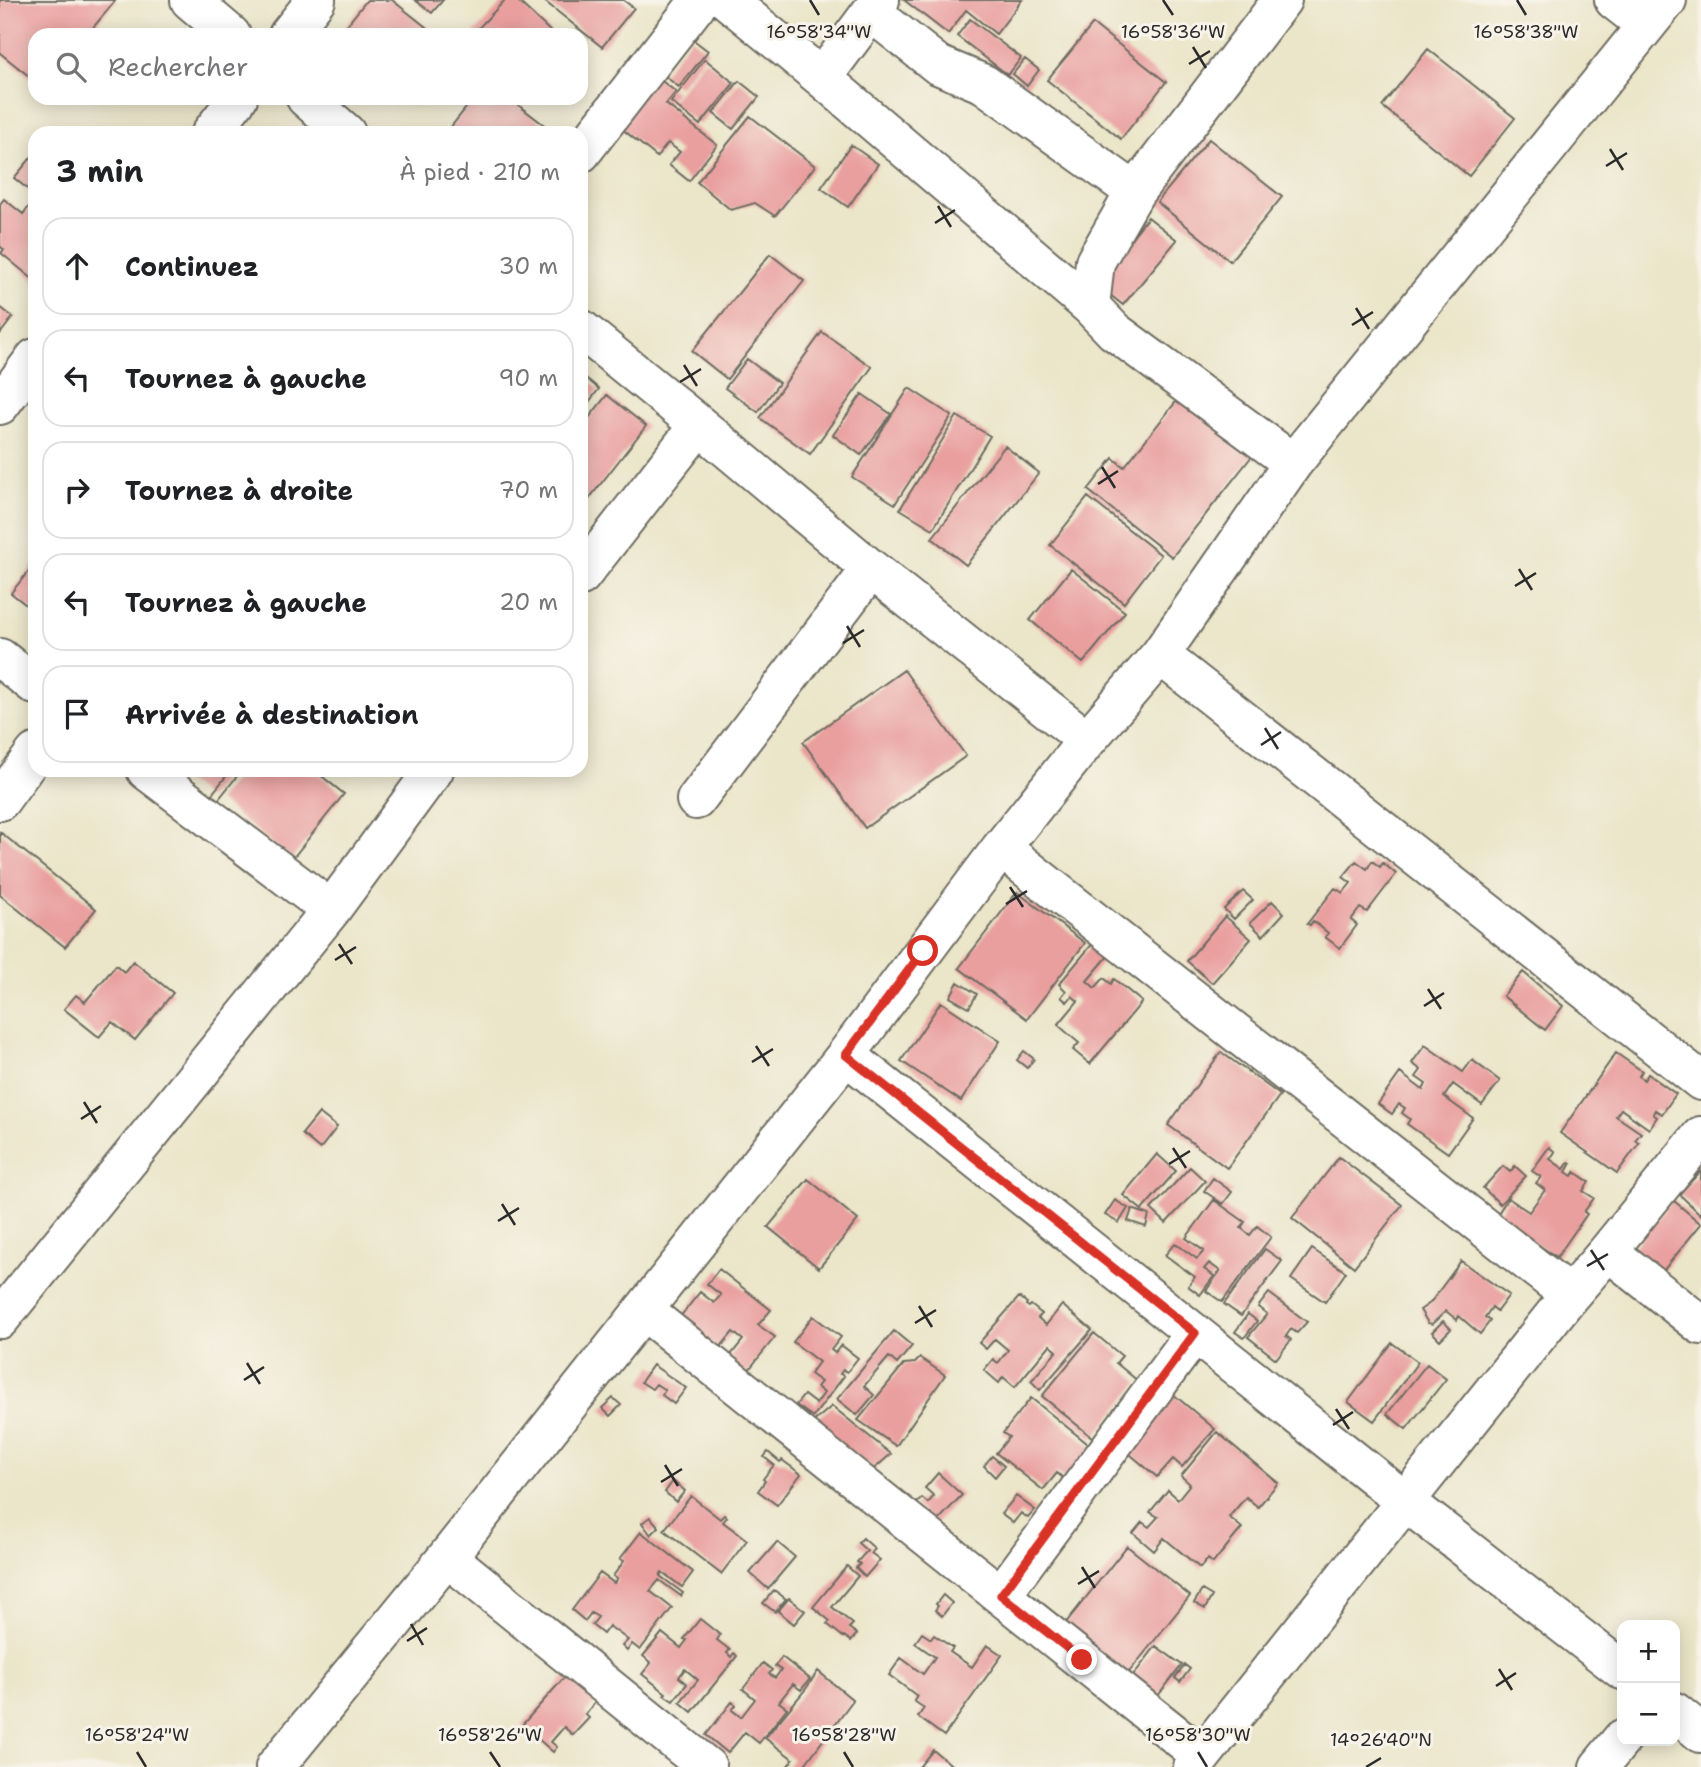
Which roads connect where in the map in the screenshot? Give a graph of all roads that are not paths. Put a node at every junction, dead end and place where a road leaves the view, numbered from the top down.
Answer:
1 (190, 0) edge
2 (316, 0) edge
3 (700, 0) edge
4 (727, 0) edge
5 (1282, 0) edge
6 (1614, 0) edge
7 (875, 6) edge
8 (1656, 13) edge
9 (223, 28) edge
10 (294, 28) edge
11 (822, 78) junction
12 (233, 105) edge
13 (314, 105) edge
14 (216, 126) edge
15 (338, 126) edge
16 (588, 144) edge
17 (1135, 192) junction
18 (1090, 306) junction
19 (588, 336) edge
20 (28, 367) edge
21 (0, 405) edge
22 (699, 425) junction
23 (1293, 463) junction
24 (588, 567) edge
25 (871, 569) junction
26 (1160, 655) junction
27 (0, 658) edge
28 (28, 680) edge
29 (1087, 740) junction
30 (28, 763) edge
31 (155, 777) edge
32 (429, 777) edge
33 (696, 800) dead end
34 (0, 801) edge
35 (1001, 848) junction
36 (331, 910) junction
37 (846, 1055) junction
38 (1701, 1081) edge
39 (1701, 1136) edge
40 (1608, 1251) junction
41 (1570, 1295) junction
42 (643, 1310) junction
43 (0, 1319) edge
44 (1701, 1325) edge
45 (1195, 1333) junction
46 (1406, 1502) junction
47 (447, 1558) junction
48 (1001, 1595) junction
49 (1617, 1666) edge
50 (1680, 1716) edge
51 (1701, 1733) edge
52 (1617, 1746) edge
53 (1198, 1761) edge
54 (700, 1765) edge
55 (275, 1767) edge
56 (1600, 1767) edge

1 - 9 street
2 - 10 street
3 - 16 street
4 - 11 street
5 - 17 street
6 - 8 street
7 - 11 street
7 - 17 street
8 - 23 street
11 - 18 street
12 - 14 street
13 - 15 street
17 - 18 street
18 - 23 street
19 - 22 street
20 - 21 street
22 - 24 street
22 - 25 street
23 - 26 street
25 - 29 street
25 - 33 street
26 - 29 street
26 - 38 street
27 - 28 street
29 - 35 street
30 - 34 street
31 - 36 street
32 - 36 street
35 - 37 street
35 - 41 street
36 - 43 street
37 - 42 street
37 - 45 street
39 - 40 street
40 - 41 street
40 - 44 street
41 - 46 street
42 - 47 street
42 - 48 street
45 - 46 street
45 - 48 street
46 - 49 street
46 - 53 street
47 - 54 street
47 - 55 street
48 - 53 street
50 - 51 street
52 - 56 street

